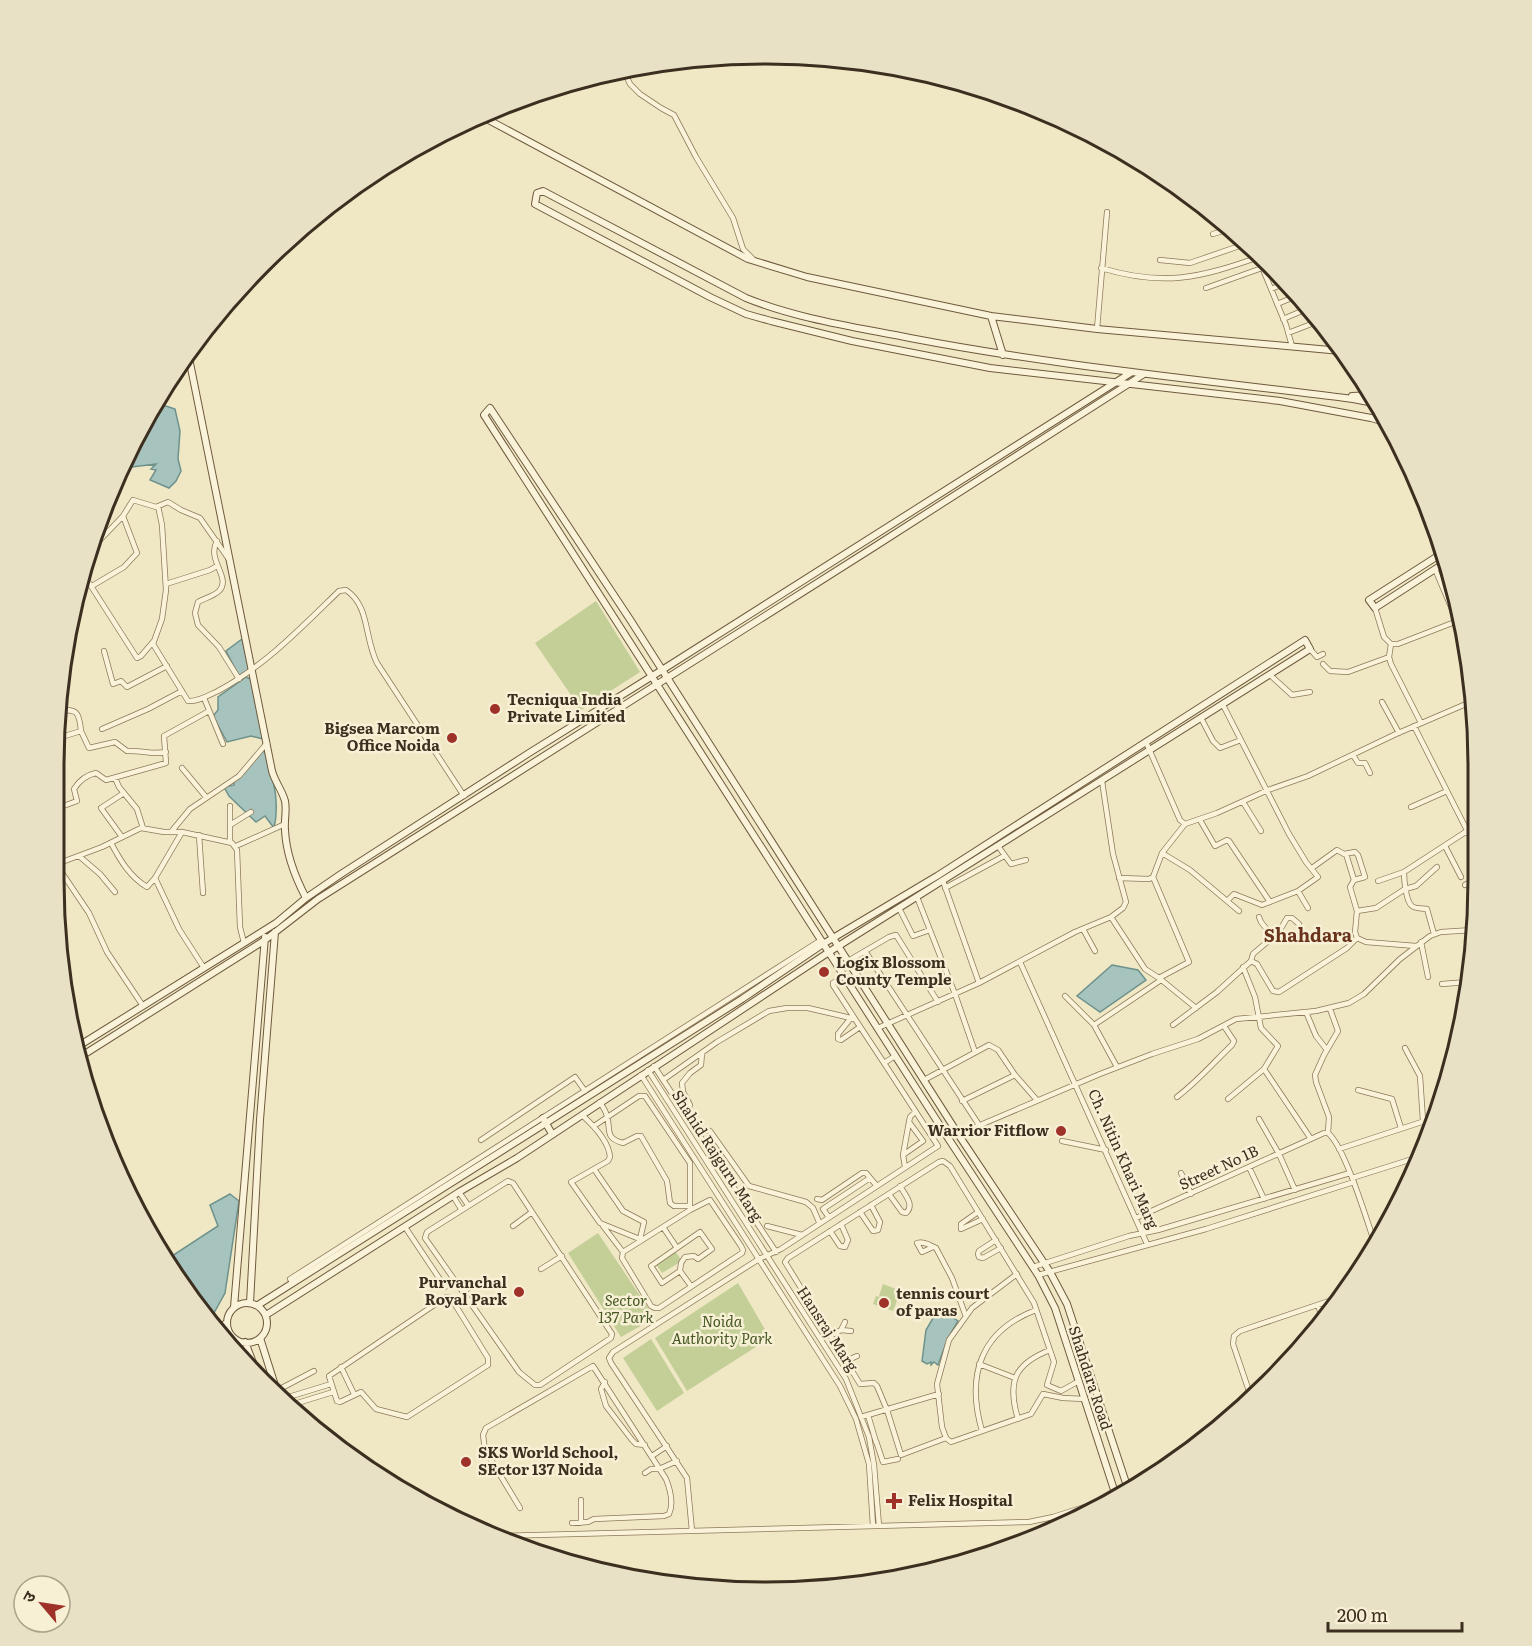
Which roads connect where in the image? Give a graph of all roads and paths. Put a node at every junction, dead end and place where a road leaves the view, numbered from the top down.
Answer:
1 (627, 78) edge
2 (491, 121) edge
3 (1107, 212) dead end
4 (1220, 232) edge
5 (1213, 234) dead end
6 (1237, 247) edge
7 (1250, 259) edge
8 (1160, 260) dead end
9 (757, 262) junction
10 (1101, 268) junction
11 (1260, 269) edge
12 (1263, 271) edge
13 (1264, 274) joint
14 (1277, 286) edge
15 (1206, 288) dead end
16 (1271, 289) junction
17 (1289, 299) edge
18 (1277, 304) junction
19 (1300, 312) edge
20 (991, 316) junction
21 (1283, 319) junction
22 (1311, 324) edge
23 (1097, 329) junction
24 (1288, 333) junction
25 (1292, 346) junction
26 (1331, 350) edge
27 (1003, 355) junction
28 (190, 365) edge
29 (1132, 372) junction
30 (1145, 373) junction
31 (1114, 383) junction
32 (1127, 384) junction
33 (1362, 396) edge
34 (1339, 397) junction
35 (1366, 402) edge
36 (1376, 419) edge
37 (158, 506) junction
38 (123, 516) junction
39 (104, 536) edge
40 (217, 541) junction
41 (1435, 558) edge
42 (230, 562) junction
43 (216, 566) junction
44 (1438, 567) edge
45 (1435, 569) junction
46 (89, 582) edge
47 (166, 584) junction
48 (92, 586) junction
49 (1446, 594) edge
50 (1375, 608) junction
51 (1452, 622) edge
52 (153, 642) junction
53 (1391, 644) junction
54 (1310, 649) junction
55 (104, 651) dead end
56 (1323, 654) dead end
57 (1389, 657) junction
58 (1323, 664) dead end
59 (167, 666) junction
60 (253, 670) junction
61 (662, 670) junction
62 (1270, 675) junction
63 (652, 676) junction
64 (667, 677) junction
65 (239, 679) junction
66 (657, 684) junction
67 (182, 691) junction
68 (1310, 692) dead end
69 (204, 698) junction
70 (1382, 702) dead end
71 (1222, 705) junction
72 (1464, 705) edge
73 (67, 709) edge
74 (209, 711) junction
75 (1201, 718) junction
76 (1421, 723) junction
77 (1414, 726) junction
78 (102, 729) dead end
79 (81, 731) junction
80 (1399, 733) junction
81 (65, 736) edge
82 (1241, 740) junction
83 (1146, 742) junction
84 (267, 743) junction
85 (224, 744) dead end
86 (1150, 751) junction
87 (166, 752) junction
88 (1353, 755) junction
89 (182, 768) dead end
90 (1370, 773) dead end
91 (115, 778) junction
92 (1101, 782) junction
93 (1268, 790) junction
94 (1447, 791) junction
95 (124, 793) junction
96 (464, 796) junction
97 (206, 797) junction
98 (1243, 802) junction
99 (64, 806) edge
100 (230, 806) dead end
101 (1411, 807) dead end
102 (251, 812) dead end
103 (1200, 820) junction
104 (285, 824) junction
105 (1185, 824) junction
106 (230, 825) junction
107 (143, 828) junction
108 (1261, 831) dead end
109 (171, 832) junction
110 (182, 832) junction
111 (1468, 832) joint
112 (199, 835) junction
113 (122, 837) junction
114 (230, 842) junction
115 (111, 843) junction
116 (236, 846) junction
117 (998, 846) junction
118 (1445, 846) junction
119 (1162, 853) junction
120 (1346, 854) junction
121 (79, 856) junction
122 (1004, 856) junction
123 (64, 861) edge
124 (1026, 861) dead end
125 (1437, 867) dead end
126 (1312, 868) junction
127 (1404, 872) junction
128 (64, 877) edge
129 (1153, 877) junction
130 (1461, 877) dead end
131 (155, 878) junction
132 (1119, 878) junction
133 (1354, 880) junction
134 (1378, 881) dead end
135 (1468, 883) edge
136 (944, 884) junction
137 (1465, 885) dead end
138 (1405, 889) junction
139 (1298, 891) junction
140 (116, 892) dead end
141 (203, 893) dead end
142 (917, 897) junction
143 (306, 898) junction
144 (1227, 901) junction
145 (1270, 903) junction
146 (899, 908) junction
147 (1308, 908) dead end
148 (1357, 911) junction
149 (1239, 912) dead end
150 (1111, 917) junction
151 (1259, 917) dead end
152 (276, 923) junction
153 (1299, 924) dead end
154 (266, 929) junction
155 (1083, 929) junction
156 (930, 930) junction
157 (1465, 931) edge
158 (275, 933) junction
159 (1434, 934) junction
160 (1273, 937) junction
161 (834, 938) junction
162 (1357, 938) junction
163 (265, 940) junction
164 (822, 942) junction
165 (1421, 942) junction
166 (244, 943) junction
167 (839, 946) junction
168 (1416, 946) junction
169 (865, 951) junction
170 (1095, 951) dead end
171 (829, 952) junction
172 (848, 961) junction
173 (1251, 961) junction
174 (1020, 962) junction
175 (1243, 967) junction
176 (204, 968) junction
177 (844, 976) junction
178 (1428, 977) dead end
179 (1160, 979) junction
180 (979, 983) junction
181 (1459, 983) edge
182 (1442, 984) dead end
183 (955, 994) junction
184 (1065, 996) dead end
185 (938, 1002) junction
186 (143, 1006) junction
187 (1196, 1008) junction
188 (1330, 1009) junction
189 (1306, 1012) junction
190 (908, 1016) junction
191 (1258, 1017) junction
192 (853, 1018) junction
193 (888, 1023) junction
194 (1095, 1025) junction
195 (1173, 1025) dead end
196 (1224, 1026) junction
197 (860, 1027) junction
198 (878, 1029) junction
199 (84, 1043) edge
200 (1405, 1048) dead end
201 (1327, 1050) junction
202 (86, 1052) edge
203 (975, 1052) junction
204 (702, 1053) junction
205 (893, 1053) junction
206 (880, 1058) junction
207 (884, 1063) junction
208 (1117, 1067) junction
209 (651, 1068) junction
210 (1263, 1069) junction
211 (942, 1070) junction
212 (640, 1075) junction
213 (1015, 1075) junction
214 (663, 1080) junction
215 (924, 1080) junction
216 (1076, 1083) junction
217 (1358, 1090) dead end
218 (585, 1091) junction
219 (1178, 1097) dead end
220 (1228, 1099) dead end
221 (1036, 1100) junction
222 (962, 1101) junction
223 (600, 1102) junction
224 (915, 1112) junction
225 (582, 1114) junction
226 (686, 1115) junction
227 (608, 1116) junction
228 (1259, 1119) dead end
229 (544, 1121) junction
230 (1423, 1121) joint
231 (909, 1122) junction
232 (979, 1125) junction
233 (594, 1126) junction
234 (694, 1128) junction
235 (1401, 1128) junction
236 (1328, 1133) junction
237 (552, 1134) junction
238 (959, 1134) junction
239 (1311, 1139) junction
240 (481, 1140) dead end
241 (1062, 1141) dead end
242 (1339, 1149) junction
243 (1106, 1150) junction
244 (1279, 1154) junction
245 (903, 1155) junction
246 (1408, 1160) edge
247 (905, 1167) junction
248 (1249, 1167) junction
249 (594, 1168) junction
250 (1180, 1173) dead end
251 (973, 1177) junction
252 (870, 1178) junction
253 (1352, 1178) junction
254 (961, 1184) junction
255 (876, 1185) junction
256 (900, 1186) junction
257 (1295, 1190) junction
258 (456, 1194) junction
259 (889, 1194) junction
260 (1191, 1194) junction
261 (719, 1196) junction
262 (816, 1199) dead end
263 (1264, 1199) junction
264 (710, 1200) junction
265 (468, 1205) junction
266 (871, 1205) junction
267 (690, 1208) junction
268 (461, 1209) junction
269 (532, 1212) junction
270 (860, 1212) junction
271 (978, 1212) junction
272 (828, 1216) junction
273 (1136, 1218) junction
274 (983, 1219) junction
275 (819, 1222) junction
276 (600, 1223) junction
277 (841, 1224) junction
278 (513, 1226) dead end
279 (767, 1226) dead end
280 (405, 1227) junction
281 (663, 1227) junction
282 (830, 1231) junction
283 (802, 1234) junction
284 (1143, 1234) junction
285 (1372, 1235) edge
286 (641, 1240) junction
287 (996, 1240) junction
288 (1147, 1244) junction
289 (933, 1247) dead end
290 (677, 1248) junction
291 (1000, 1248) junction
292 (624, 1252) junction
293 (776, 1252) junction
294 (766, 1254) junction
295 (562, 1256) junction
296 (759, 1258) junction
297 (1044, 1264) junction
298 (1033, 1267) junction
299 (542, 1269) dead end
300 (680, 1271) junction
301 (1050, 1272) junction
302 (791, 1274) junction
303 (1017, 1274) junction
304 (1038, 1275) junction
305 (795, 1279) junction
306 (781, 1280) junction
307 (478, 1281) dead end
308 (694, 1285) junction
309 (785, 1286) junction
310 (445, 1287) dead end
311 (463, 1292) junction
312 (702, 1294) junction
313 (1327, 1302) edge
314 (250, 1303) junction
315 (258, 1305) junction
316 (1317, 1305) junction
317 (234, 1307) junction
318 (1036, 1310) junction
319 (1320, 1311) edge
320 (965, 1314) junction
321 (266, 1315) junction
322 (227, 1322) junction
323 (845, 1322) dead end
324 (224, 1325) edge
325 (841, 1330) junction
326 (851, 1331) dead end
327 (231, 1333) edge
328 (830, 1336) junction
329 (234, 1337) edge
330 (260, 1338) junction
331 (237, 1340) joint
332 (245, 1342) junction
333 (1050, 1350) junction
334 (249, 1354) edge
335 (857, 1356) dead end
336 (846, 1361) junction
337 (979, 1364) junction
338 (341, 1367) junction
339 (314, 1371) dead end
340 (272, 1378) edge
341 (1015, 1378) junction
342 (1079, 1381) junction
343 (605, 1382) junction
344 (331, 1384) junction
345 (1047, 1385) junction
346 (284, 1389) edge
347 (1248, 1389) edge
348 (333, 1392) junction
349 (354, 1394) junction
350 (939, 1394) junction
351 (1043, 1394) junction
352 (292, 1397) edge
353 (1085, 1399) junction
354 (298, 1403) edge
355 (887, 1410) junction
356 (868, 1415) junction
357 (859, 1418) junction
358 (1018, 1419) junction
359 (982, 1431) junction
360 (946, 1438) junction
361 (873, 1442) junction
362 (645, 1445) junction
363 (667, 1446) junction
364 (652, 1456) junction
365 (898, 1459) dead end
366 (677, 1461) junction
367 (659, 1469) junction
368 (645, 1473) dead end
369 (1126, 1483) edge
370 (1121, 1486) edge
371 (1113, 1488) joint
372 (581, 1500) dead end
373 (520, 1508) dead end
374 (1069, 1512) edge
375 (584, 1522) junction
376 (572, 1523) dead end
377 (876, 1526) junction
378 (692, 1531) junction
379 (585, 1532) junction
380 (517, 1535) edge

1 - 9 street
2 - 9 street
3 - 10 street
4 - 5 street
6 - 8 street
7 - 10 street
9 - 20 street
10 - 23 street
11 - 15 street
12 - 13 street
13 - 16 street
14 - 16 street
16 - 18 street
17 - 18 street
18 - 21 street
19 - 21 street
20 - 23 street
20 - 27 street
21 - 24 street
22 - 24 street
23 - 25 street
24 - 25 street
25 - 26 street
27 - 29 street
27 - 31 street
28 - 42 street
29 - 30 street
29 - 31 street
30 - 32 street
30 - 34 street
31 - 32 street
31 - 61 street
32 - 36 street
32 - 64 street
33 - 34 street
34 - 35 street
37 - 38 street
37 - 40 street
37 - 47 street
38 - 39 street
38 - 48 street
40 - 42 street
40 - 43 street
41 - 50 street
42 - 60 street
43 - 47 street
43 - 65 street
44 - 45 street
45 - 49 street
45 - 50 street
46 - 48 street
47 - 52 street
48 - 52 street
50 - 53 street
51 - 53 street
52 - 59 street
53 - 57 street
54 - 56 street
54 - 62 street
54 - 83 street
55 - 59 street
57 - 58 street
57 - 76 street
59 - 67 street
60 - 65 street
60 - 84 street
60 - 96 street
61 - 63 street
61 - 63 street, Shahdara Road
61 - 64 street, Shahdara Road
62 - 68 street
62 - 71 street
63 - 66 street, Shahdara Road
63 - 96 street
64 - 66 street
64 - 161 street, Shahdara Road
65 - 69 street
66 - 158 street
66 - 164 street, Shahdara Road
67 - 69 street
67 - 78 street
69 - 74 street
70 - 80 street
71 - 75 street
71 - 82 street
72 - 76 street
73 - 79 street
74 - 85 street
74 - 87 street
75 - 82 street
75 - 86 street
76 - 77 street
77 - 80 street
77 - 94 street
79 - 81 street
79 - 87 street
80 - 88 street
82 - 93 street
83 - 86 street
83 - 161 street
84 - 97 street
84 - 104 street
86 - 92 street
86 - 105 street
87 - 91 street
88 - 90 street
88 - 93 street
89 - 97 street
91 - 95 street
91 - 99 street
92 - 117 street
92 - 132 street
93 - 98 street
93 - 126 street
94 - 101 street
94 - 111 street
95 - 107 street
95 - 113 street
96 - 143 street
97 - 109 street
98 - 103 street
98 - 108 street
100 - 106 street
102 - 106 street
103 - 105 street
103 - 145 street
104 - 116 street
104 - 143 street
105 - 119 street
106 - 114 street
107 - 109 street
107 - 113 street
109 - 110 street
110 - 112 street
110 - 131 street
111 - 118 street
112 - 114 street
112 - 141 street
113 - 115 street
114 - 116 street
115 - 121 street
115 - 131 street
116 - 166 street
117 - 122 street
117 - 136 street
118 - 127 street
118 - 130 street
119 - 129 street
119 - 144 street
120 - 126 street
120 - 133 street
120 - 133 street
121 - 123 street
121 - 140 street
122 - 124 street
122 - 136 street
125 - 138 street
126 - 139 street
127 - 134 street
127 - 138 street
128 - 186 street
129 - 132 street
129 - 179 street
131 - 176 street
132 - 150 street
133 - 148 street
135 - 137 street
136 - 142 street
136 - 180 street
138 - 148 street
138 - 159 street
139 - 145 street
139 - 147 street
142 - 146 street
142 - 156 street
143 - 152 street
144 - 145 street
144 - 149 street
146 - 156 street
146 - 167 street
148 - 162 street
150 - 155 street
150 - 179 street
151 - 160 street
152 - 154 street
152 - 158 street
153 - 160 street
154 - 163 street
154 - 166 street
155 - 170 street
155 - 174 street
156 - 183 street
157 - 159 street
158 - 163 street
158 - 314 street
159 - 165 street
160 - 173 street
161 - 164 street
161 - 167 street, Shahdara Road
162 - 168 street
162 - 173 street
163 - 202 street
163 - 317 street
164 - 171 street, Shahdara Road
164 - 218 street
164 - 229 street
165 - 168 street
165 - 178 street
166 - 176 street
167 - 171 street
167 - 172 street, Shahdara Road
168 - 188 street
169 - 172 street
169 - 185 street
169 - 190 street
171 - 177 street, Shahdara Road
171 - 209 street
172 - 193 street, Shahdara Road
173 - 175 street
174 - 180 street
174 - 216 street, Ch. Nitin Khari Marg
175 - 187 street
175 - 191 street
176 - 186 street
177 - 192 street
177 - 198 street, Shahdara Road
179 - 187 street
179 - 194 street
180 - 183 street
181 - 182 street
183 - 185 street
183 - 203 street
184 - 194 street
185 - 190 street
186 - 199 street
187 - 195 street
188 - 189 street
188 - 201 street
189 - 191 street
189 - 201 street
190 - 193 street
190 - 211 street
191 - 196 street
191 - 210 street
192 - 197 street
192 - 197 street
192 - 204 street
193 - 198 street
193 - 215 street, Shahdara Road
194 - 208 street
196 - 208 street
196 - 219 street
197 - 206 street
198 - 205 street, Shahdara Road
200 - 230 street
201 - 236 street
203 - 211 street
203 - 213 street
204 - 214 street
204 - 226 street
205 - 206 street
205 - 207 street
205 - 251 street, Shahdara Road
206 - 207 street
207 - 224 street
208 - 216 street
209 - 212 street
209 - 214 street
209 - 294 street, Shahid Rajguru Marg
210 - 220 street
210 - 239 street
211 - 215 street
211 - 222 street
212 - 223 street
212 - 261 street, Shahid Rajguru Marg
213 - 221 street
213 - 222 street
214 - 226 street
215 - 238 street, Shahdara Road
216 - 221 street
216 - 243 street, Ch. Nitin Khari Marg
217 - 235 street
218 - 229 street
218 - 240 street
221 - 232 street
222 - 232 street
223 - 225 street
223 - 227 street
224 - 231 street
224 - 247 street
225 - 233 street
225 - 237 street
226 - 234 street
227 - 233 street
227 - 267 street
227 - 267 street
228 - 244 street
229 - 237 street
229 - 315 street
230 - 235 street
231 - 245 street
231 - 245 street
232 - 238 street
233 - 249 street
234 - 275 street
234 - 293 street
235 - 242 street
236 - 239 street, Street No 1B
236 - 242 street
237 - 258 street
238 - 297 street, Shahdara Road
239 - 244 street, Street No 1B
241 - 243 street
242 - 253 street
243 - 273 street, Ch. Nitin Khari Marg
244 - 248 street, Street No 1B
244 - 257 street
245 - 247 street
246 - 253 street
247 - 255 street
248 - 260 street, Street No 1B
248 - 263 street
249 - 276 street
249 - 286 street
250 - 260 street
251 - 254 street
251 - 298 street, Shahdara Road
252 - 255 street
252 - 262 street
252 - 272 street
253 - 257 street
253 - 285 street
253 - 288 street
254 - 256 street
254 - 271 street
255 - 272 street
256 - 259 street
256 - 259 street
257 - 263 street
258 - 265 street
258 - 268 street
258 - 280 street
259 - 266 street
260 - 273 street, Street No 1B
261 - 264 street
261 - 296 street, Shahid Rajguru Marg
263 - 284 street
264 - 267 street
264 - 308 street
265 - 268 street
265 - 269 street
266 - 270 street
266 - 270 street
267 - 281 street
268 - 311 street
269 - 278 street
269 - 295 street
270 - 277 street
271 - 274 street
271 - 274 street
272 - 275 street
273 - 284 street, Ch. Nitin Khari Marg
274 - 287 street
275 - 283 street
276 - 286 street
276 - 292 street
277 - 282 street
277 - 282 street
279 - 283 street
280 - 310 street
280 - 321 street
281 - 286 street
281 - 290 street
282 - 302 street
283 - 293 street
284 - 288 street, Ch. Nitin Khari Marg
284 - 297 street
286 - 292 street
287 - 291 street
287 - 291 street
288 - 301 street
289 - 320 street
290 - 300 street
290 - 300 street
291 - 303 street
292 - 308 street
293 - 294 street
294 - 296 street
294 - 306 street, Hansraj Marg
295 - 299 street
295 - 311 street
296 - 312 street
296 - 357 street, Hansraj Marg
297 - 298 street
297 - 301 street, Shahdara Road
298 - 304 street, Shahdara Road
300 - 308 street
301 - 304 street
301 - 369 street, Shahdara Road
302 - 305 street
302 - 306 street
303 - 318 street
303 - 320 street
304 - 342 street, Shahdara Road
305 - 309 street
305 - 328 street
306 - 309 street, Hansraj Marg
307 - 311 street
308 - 312 street
309 - 357 street, Hansraj Marg
312 - 363 street
313 - 316 street
314 - 315 street
314 - 317 street
315 - 321 street
316 - 319 street
316 - 347 street
317 - 322 street
318 - 333 street
318 - 337 street
320 - 350 street
321 - 330 street
322 - 324 street
322 - 327 street
323 - 325 street
325 - 326 street
325 - 328 street
328 - 336 street
329 - 331 street
330 - 332 street
330 - 340 street
331 - 332 street
332 - 334 street
333 - 341 street
333 - 345 street
335 - 336 street
336 - 355 street
337 - 341 street
337 - 359 street
338 - 344 street
338 - 349 street
338 - 349 street
339 - 346 street
341 - 358 street
342 - 345 street
342 - 353 street, Shahdara Road
343 - 362 street
343 - 362 street
343 - 373 street
344 - 348 street
344 - 352 street
345 - 351 street
348 - 349 street
348 - 354 street
350 - 355 street
350 - 360 street
351 - 353 street
351 - 358 street
353 - 371 street, Shahdara Road
355 - 356 street
355 - 360 street
356 - 357 street
356 - 361 street
357 - 361 street, Hansraj Marg
357 - 377 street, Hansraj Marg
358 - 359 street
359 - 360 street
361 - 365 street
361 - 377 street, Hansraj Marg
362 - 364 street
363 - 364 street
363 - 366 street
364 - 367 street
366 - 367 street
366 - 378 street
367 - 368 street
367 - 375 street
370 - 371 street
372 - 375 street
374 - 377 street
375 - 376 street
375 - 379 street
377 - 378 street
378 - 379 street
379 - 380 street

